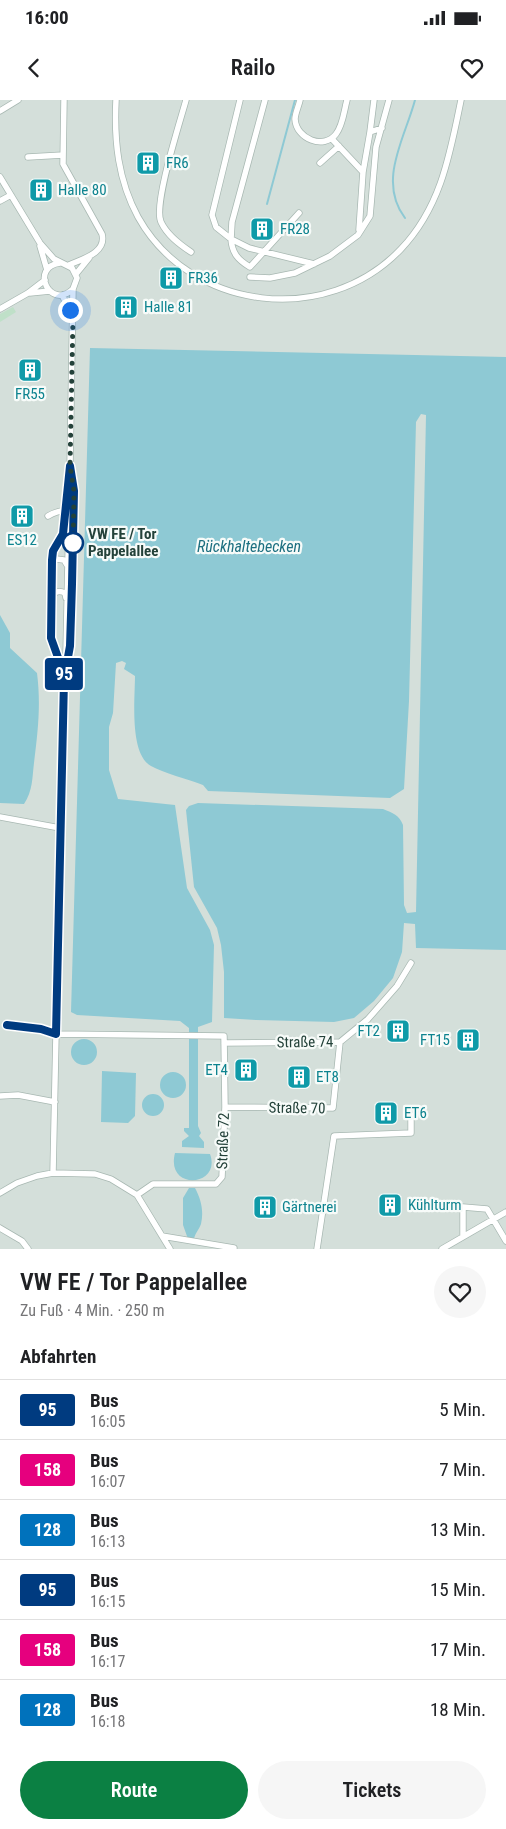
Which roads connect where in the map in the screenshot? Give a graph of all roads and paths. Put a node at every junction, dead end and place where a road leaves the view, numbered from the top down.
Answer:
1 (18, 100) edge
2 (64, 100) edge
3 (116, 100) edge
4 (186, 100) edge
5 (240, 100) edge
6 (265, 100) edge
7 (300, 100) edge
8 (347, 100) edge
9 (374, 100) edge
10 (389, 100) edge
11 (461, 100) edge
12 (0, 111) edge
13 (382, 128) junction
14 (370, 132) junction
15 (332, 138) junction
16 (339, 146) junction
17 (63, 155) junction
18 (28, 157) dead end
19 (320, 163) dead end
20 (363, 172) junction
21 (0, 176) edge
22 (11, 195) junction
23 (0, 201) edge
24 (298, 213) dead end
25 (359, 232) junction
26 (231, 239) junction
27 (40, 244) junction
28 (191, 252) dead end
29 (264, 252) junction
30 (90, 256) junction
31 (60, 263) junction
32 (314, 264) junction
33 (69, 265) junction
34 (47, 270) junction
35 (76, 274) junction
36 (250, 277) dead end
37 (45, 280) junction
38 (73, 289) junction
39 (50, 291) junction
40 (28, 293) junction
41 (62, 295) junction
42 (0, 309) edge
43 (73, 317) junction
44 (70, 466) junction
45 (64, 511) junction
46 (48, 516) dead end
47 (51, 565) junction
48 (68, 567) junction
49 (50, 597) junction
50 (67, 600) junction
51 (66, 634) junction
52 (51, 637) junction
53 (66, 662) junction
54 (64, 679) junction
55 (0, 818) edge
56 (60, 828) junction
57 (411, 963) dead end
58 (7, 1025) dead end
59 (56, 1034) junction
60 (340, 1042) junction
61 (224, 1043) junction
62 (0, 1096) edge
63 (55, 1102) junction
64 (225, 1107) junction
65 (411, 1115) dead end
66 (53, 1173) junction
67 (0, 1193) edge
68 (137, 1195) junction
69 (506, 1212) edge
70 (493, 1220) junction
71 (0, 1228) edge
72 (162, 1236) junction
73 (463, 1236) junction
74 (506, 1241) edge
75 (234, 1248) dead end
76 (28, 1249) edge
77 (170, 1249) edge
78 (317, 1249) edge
79 (442, 1249) edge

1 - 12 street
2 - 17 street
3 - 11 street
4 - 28 street
5 - 26 street
6 - 26 street
7 - 15 street
8 - 15 street
9 - 14 street
10 - 13 street
13 - 14 street
13 - 25 street
14 - 20 street
15 - 16 street
16 - 19 street
16 - 20 street
17 - 18 street
17 - 30 street
20 - 25 street
21 - 22 street
22 - 23 street
22 - 27 street
24 - 29 street
25 - 32 street
26 - 29 street
26 - 29 street
27 - 31 street
27 - 34 street
29 - 32 street
30 - 33 street
30 - 35 street
31 - 33 street
31 - 34 street
32 - 36 street
33 - 35 street
34 - 37 street
35 - 38 street
37 - 39 street
37 - 40 street
38 - 41 street
38 - 43 street
39 - 40 street
39 - 41 street
40 - 42 street
41 - 43 street
43 - 44 street
44 - 45 street
44 - 53 street
45 - 46 street
45 - 47 street
45 - 48 street
47 - 48 street
47 - 49 street
48 - 50 street
49 - 50 street
49 - 52 street
50 - 51 street
51 - 52 street
51 - 53 street
52 - 54 street
53 - 54 street
54 - 56 street
55 - 56 street
56 - 59 street
57 - 60 street, Straße 74
58 - 59 street
59 - 61 street
59 - 63 street
60 - 61 street, Straße 74
60 - 64 street, Straße 70
61 - 64 street, Straße 72
62 - 63 street
63 - 66 street
64 - 68 street, Straße 72
65 - 78 street
66 - 67 street
66 - 68 street
68 - 72 street
69 - 70 street
70 - 73 street
70 - 73 street
70 - 74 street
71 - 76 street
72 - 75 street
72 - 77 street
73 - 79 street

